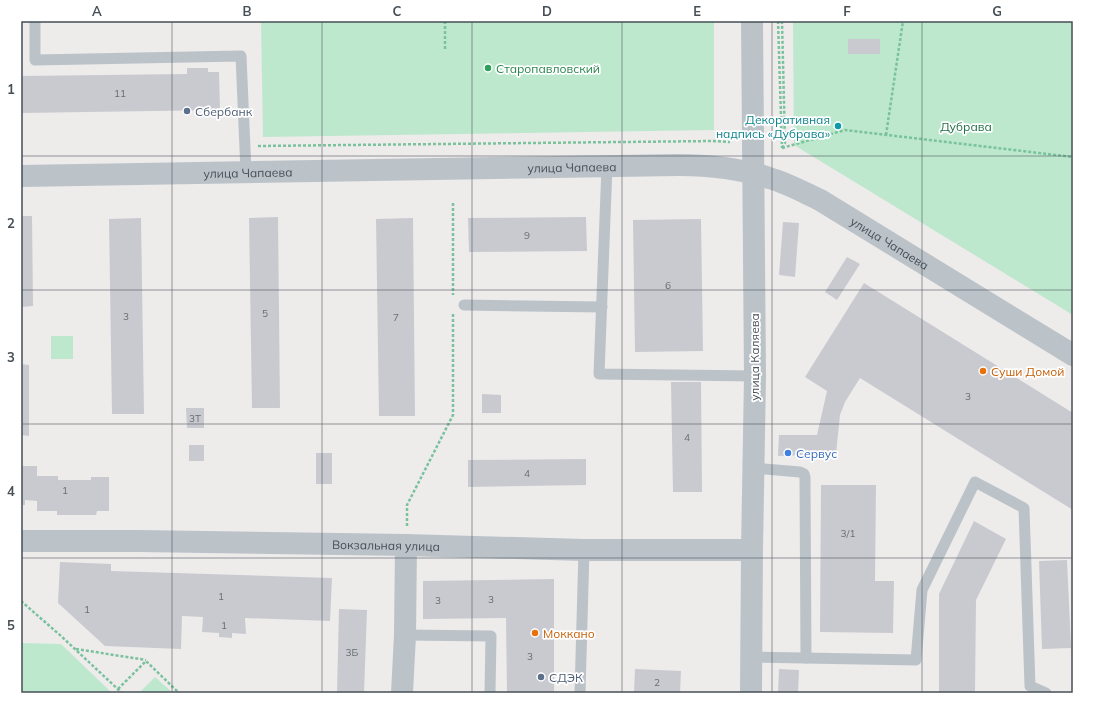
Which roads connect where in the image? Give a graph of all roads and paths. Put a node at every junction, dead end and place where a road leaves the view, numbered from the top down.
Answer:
1 (36, 21) edge
2 (445, 21) edge
3 (752, 21) edge
4 (778, 21) edge
5 (782, 21) edge
6 (904, 21) edge
7 (445, 51) dead end
8 (886, 135) junction
9 (730, 142) dead end
10 (246, 146) junction
11 (782, 148) junction
12 (1073, 157) edge
13 (607, 166) junction
14 (246, 172) junction
15 (754, 174) junction
16 (21, 176) edge
17 (452, 203) dead end
18 (453, 297) dead end
19 (464, 305) dead end
20 (602, 308) junction
21 (453, 313) dead end
22 (1073, 355) edge
23 (755, 376) junction
24 (753, 468) junction
25 (21, 541) edge
26 (406, 544) junction
27 (584, 550) junction
28 (752, 550) junction
29 (21, 601) edge
30 (405, 635) junction
31 (75, 649) junction
32 (752, 657) junction
33 (806, 658) junction
34 (146, 660) junction
35 (118, 689) junction
36 (122, 693) edge
37 (180, 693) edge
38 (402, 693) edge
39 (490, 693) edge
40 (580, 693) edge
41 (751, 693) edge
42 (1046, 693) edge

1 - 10 lane
2 - 7 path
3 - 15 street, улица Каляева
4 - 11 path
5 - 11 path
6 - 8 path
8 - 11 path
8 - 12 path
9 - 10 path
10 - 14 lane
13 - 14 street, улица Чапаева
13 - 15 street, улица Чапаева
13 - 20 lane
14 - 16 street, улица Чапаева
15 - 22 street, улица Чапаева
15 - 23 street, улица Каляева
17 - 18 path
19 - 20 lane
20 - 23 lane
21 - 26 path
23 - 24 street, улица Каляева
24 - 28 street, улица Каляева
24 - 33 lane
25 - 26 street, Вокзальная улица
26 - 27 street, Вокзальная улица
26 - 30 street
27 - 28 street, Вокзальная улица
27 - 40 lane
28 - 32 street, улица Каляева
29 - 31 path
30 - 38 street
30 - 39 lane
31 - 34 path
31 - 35 path
32 - 33 lane
32 - 41 street, улица Каляева
33 - 42 lane
34 - 35 path
34 - 37 path
35 - 36 path

